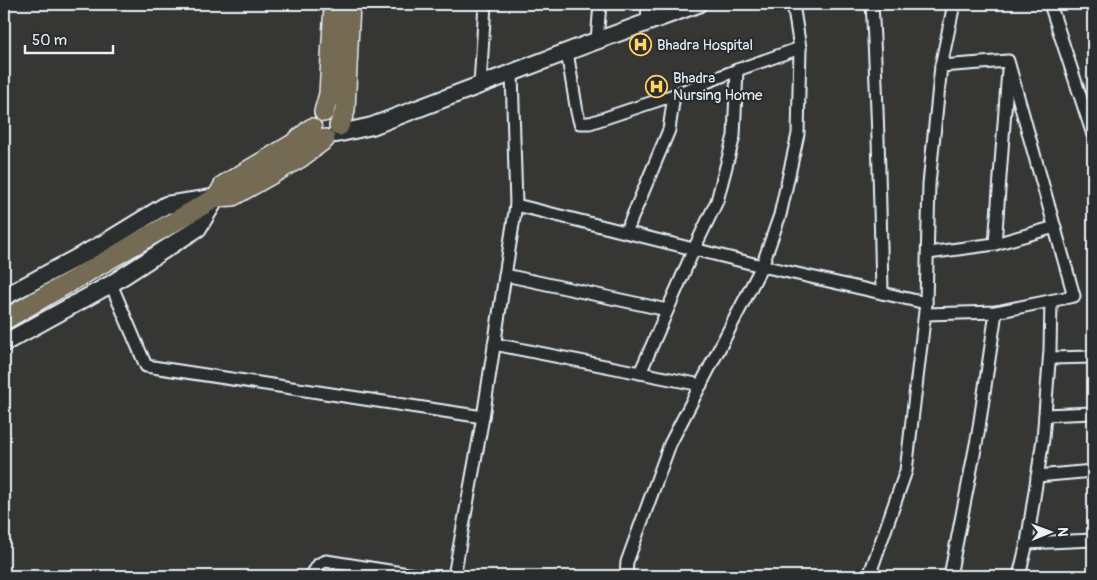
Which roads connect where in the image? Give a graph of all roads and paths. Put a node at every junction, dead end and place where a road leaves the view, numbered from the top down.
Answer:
1 (334, 4) edge
2 (350, 4) edge
3 (486, 4) edge
4 (600, 4) edge
5 (648, 4) edge
6 (698, 4) edge
7 (793, 4) edge
8 (872, 4) edge
9 (954, 4) edge
10 (1050, 4) edge
11 (647, 22) junction
12 (597, 40) junction
13 (800, 48) junction
14 (567, 52) junction
15 (1008, 61) junction
16 (941, 66) junction
17 (737, 70) junction
18 (512, 73) junction
19 (480, 85) junction
20 (674, 96) junction
21 (328, 132) junction
22 (1093, 135) edge
23 (217, 197) junction
24 (516, 205) junction
25 (1055, 228) junction
26 (626, 232) junction
27 (995, 244) junction
28 (694, 249) junction
29 (928, 254) junction
30 (762, 266) junction
31 (505, 275) junction
32 (111, 284) junction
33 (882, 293) junction
34 (4, 297) edge
35 (1051, 301) junction
36 (926, 308) junction
37 (667, 310) junction
38 (996, 312) junction
39 (4, 320) edge
40 (4, 343) edge
41 (494, 344) junction
42 (1093, 357) edge
43 (1050, 358) junction
44 (640, 373) junction
45 (701, 385) junction
46 (1093, 413) edge
47 (1045, 415) junction
48 (483, 417) junction
49 (1093, 471) edge
50 (1037, 476) junction
51 (1093, 540) edge
52 (1027, 543) junction
53 (311, 576) edge
54 (421, 576) edge
55 (454, 576) edge
56 (626, 576) edge
57 (869, 576) edge
58 (950, 576) edge
59 (1019, 576) edge

1 - 21 main road
2 - 21 main road
3 - 19 street
4 - 12 street
5 - 11 street
6 - 11 street
7 - 13 street
8 - 33 street
9 - 16 street
10 - 22 street
11 - 12 street
12 - 14 street
13 - 17 street
13 - 30 street
14 - 18 street
14 - 20 street
15 - 16 street
15 - 25 street
15 - 27 street
16 - 29 street
17 - 20 street
17 - 28 street
18 - 19 street
18 - 24 street
19 - 21 street
20 - 26 street
21 - 23 main road
23 - 32 street
23 - 34 street
23 - 39 main road
24 - 26 street
24 - 31 street
25 - 27 street
25 - 35 street
26 - 28 street
27 - 29 street
28 - 30 street
28 - 37 street
29 - 36 street
30 - 33 street
30 - 45 street
31 - 37 street
31 - 41 street
32 - 40 street
32 - 48 street
33 - 36 street
35 - 38 street
35 - 43 street
36 - 38 street
36 - 57 street
37 - 44 street
38 - 58 street
41 - 44 street
41 - 48 street
42 - 43 street
43 - 47 street
44 - 45 street
45 - 56 street
46 - 47 street
47 - 50 street
48 - 55 street
49 - 50 street
50 - 52 street
51 - 52 street
52 - 59 street
53 - 54 street

